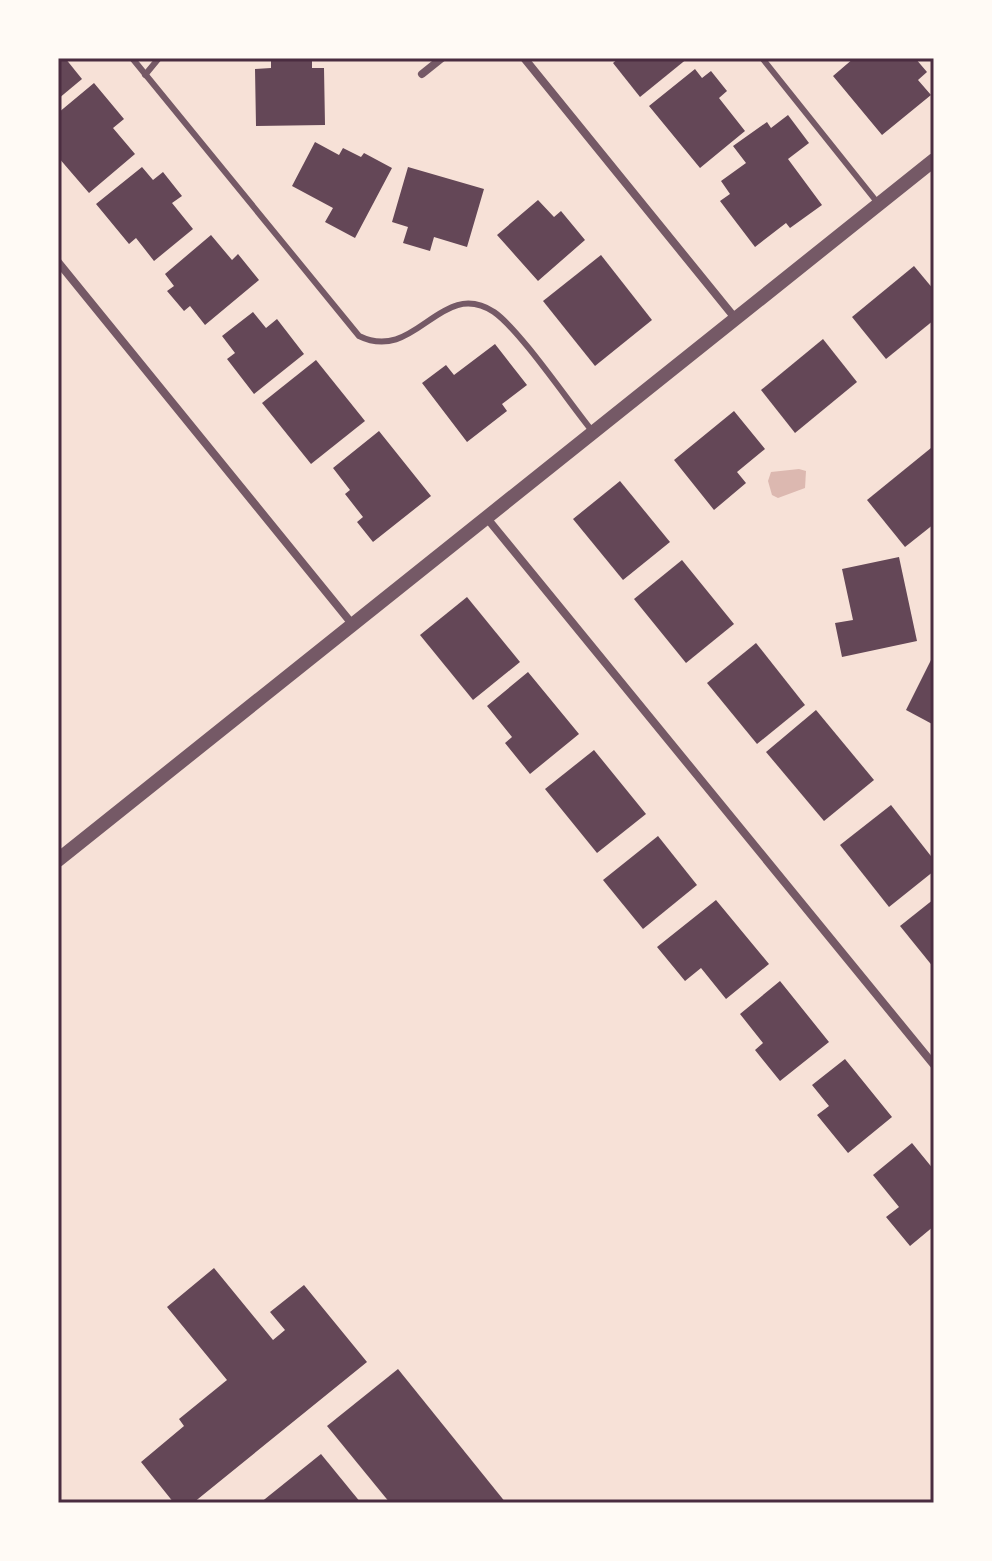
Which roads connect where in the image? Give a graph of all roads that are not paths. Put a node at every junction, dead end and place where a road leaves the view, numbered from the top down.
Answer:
1 (132, 58) edge
2 (159, 58) edge
3 (442, 58) edge
4 (524, 58) edge
5 (762, 58) edge
6 (422, 74) dead end
7 (145, 75) junction
8 (934, 160) edge
9 (878, 204) junction
10 (58, 262) edge
11 (735, 318) junction
12 (593, 432) junction
13 (486, 517) junction
14 (353, 625) junction
15 (58, 860) edge
16 (934, 1065) edge

1 - 7 lane
2 - 7 lane
3 - 6 street
4 - 11 street
5 - 9 lane
7 - 12 lane
8 - 9 street
9 - 11 street
10 - 14 street
11 - 12 street
12 - 13 street
13 - 14 street
13 - 16 street
14 - 15 street

